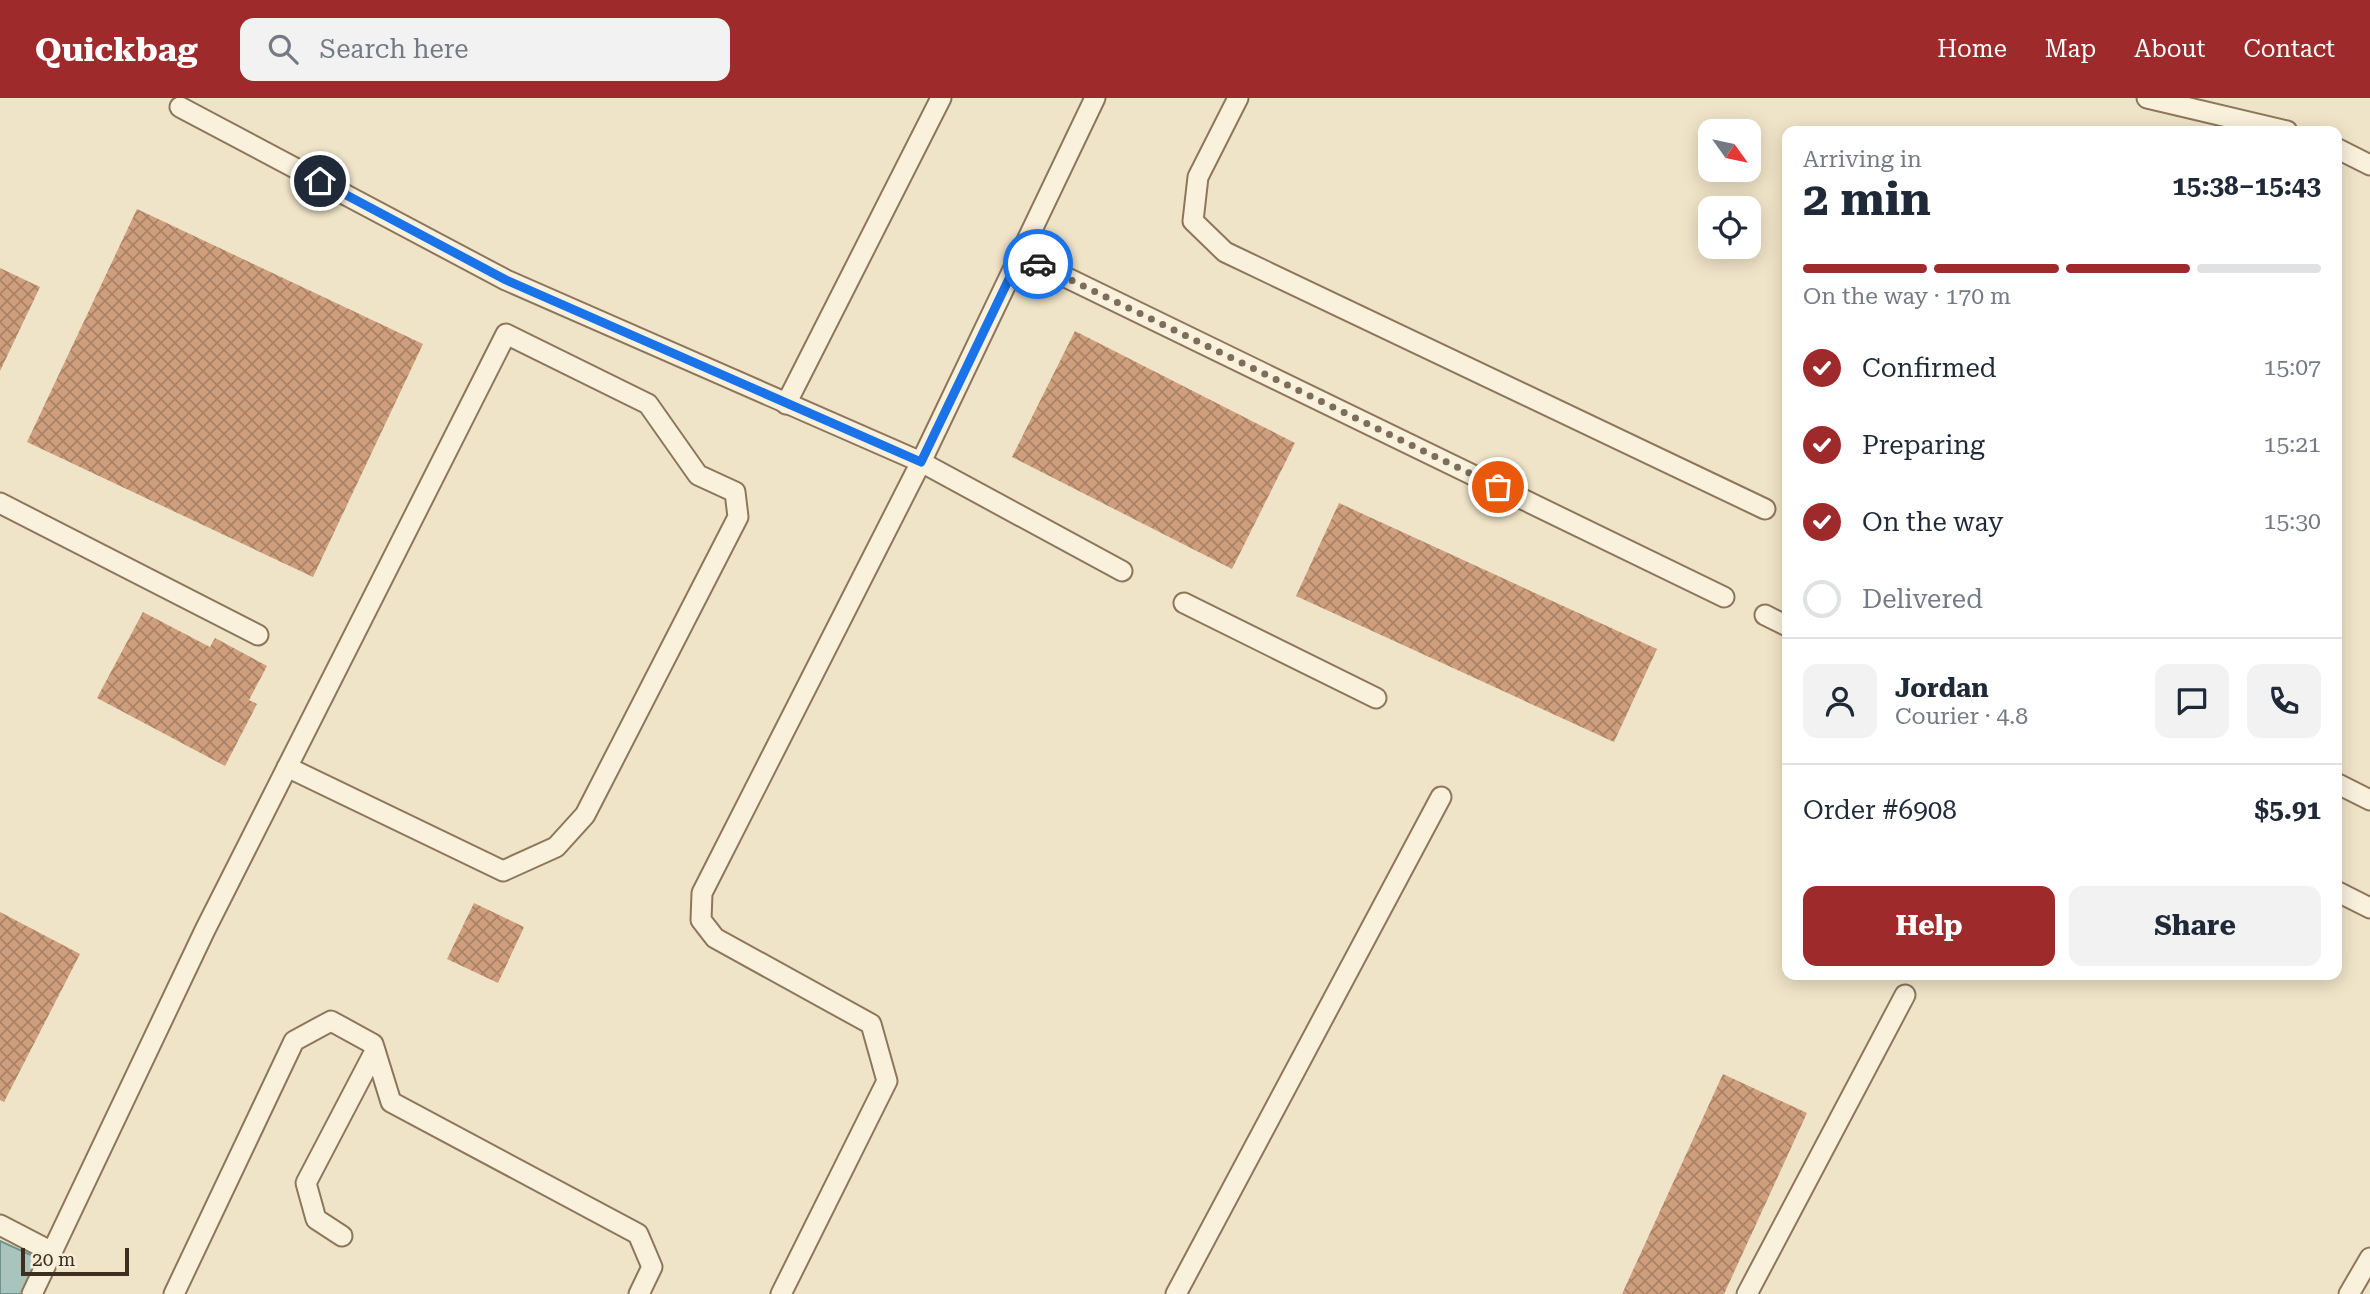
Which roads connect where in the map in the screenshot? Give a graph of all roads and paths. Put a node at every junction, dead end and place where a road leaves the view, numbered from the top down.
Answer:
1 (941, 98) edge
2 (1096, 98) edge
3 (1238, 98) edge
4 (2147, 98) edge
5 (180, 107) dead end
6 (2266, 126) edge
7 (2342, 151) edge
8 (2370, 165) edge
9 (1020, 256) junction
10 (786, 404) junction
11 (921, 462) junction
12 (0, 503) edge
13 (1765, 509) dead end
14 (1122, 571) dead end
15 (1724, 597) dead end
16 (1184, 603) dead end
17 (1765, 615) dead end
18 (1782, 624) edge
19 (258, 635) dead end
20 (1376, 698) dead end
21 (287, 767) junction
22 (2342, 786) edge
23 (1441, 797) dead end
24 (2370, 800) edge
25 (2342, 894) edge
26 (2370, 908) edge
27 (1905, 995) dead end
28 (375, 1051) junction
29 (0, 1225) edge
30 (342, 1236) dead end
31 (52, 1252) junction
32 (2370, 1258) edge
33 (32, 1294) edge
34 (174, 1294) edge
35 (639, 1294) edge
36 (781, 1294) edge
37 (1176, 1294) edge
38 (1747, 1294) edge
39 (2348, 1294) edge

1 - 10 lane
2 - 9 lane
3 - 13 lane
4 - 6 lane
5 - 10 lane
7 - 8 lane
9 - 11 lane
9 - 15 lane
10 - 11 lane
11 - 14 lane
11 - 36 lane
12 - 19 lane
16 - 20 lane
17 - 18 lane
21 - 21 lane
21 - 31 lane
22 - 24 lane
23 - 37 lane
25 - 26 lane
27 - 38 lane
28 - 30 lane
28 - 34 lane
28 - 35 lane
29 - 31 lane
31 - 33 lane
32 - 39 lane

